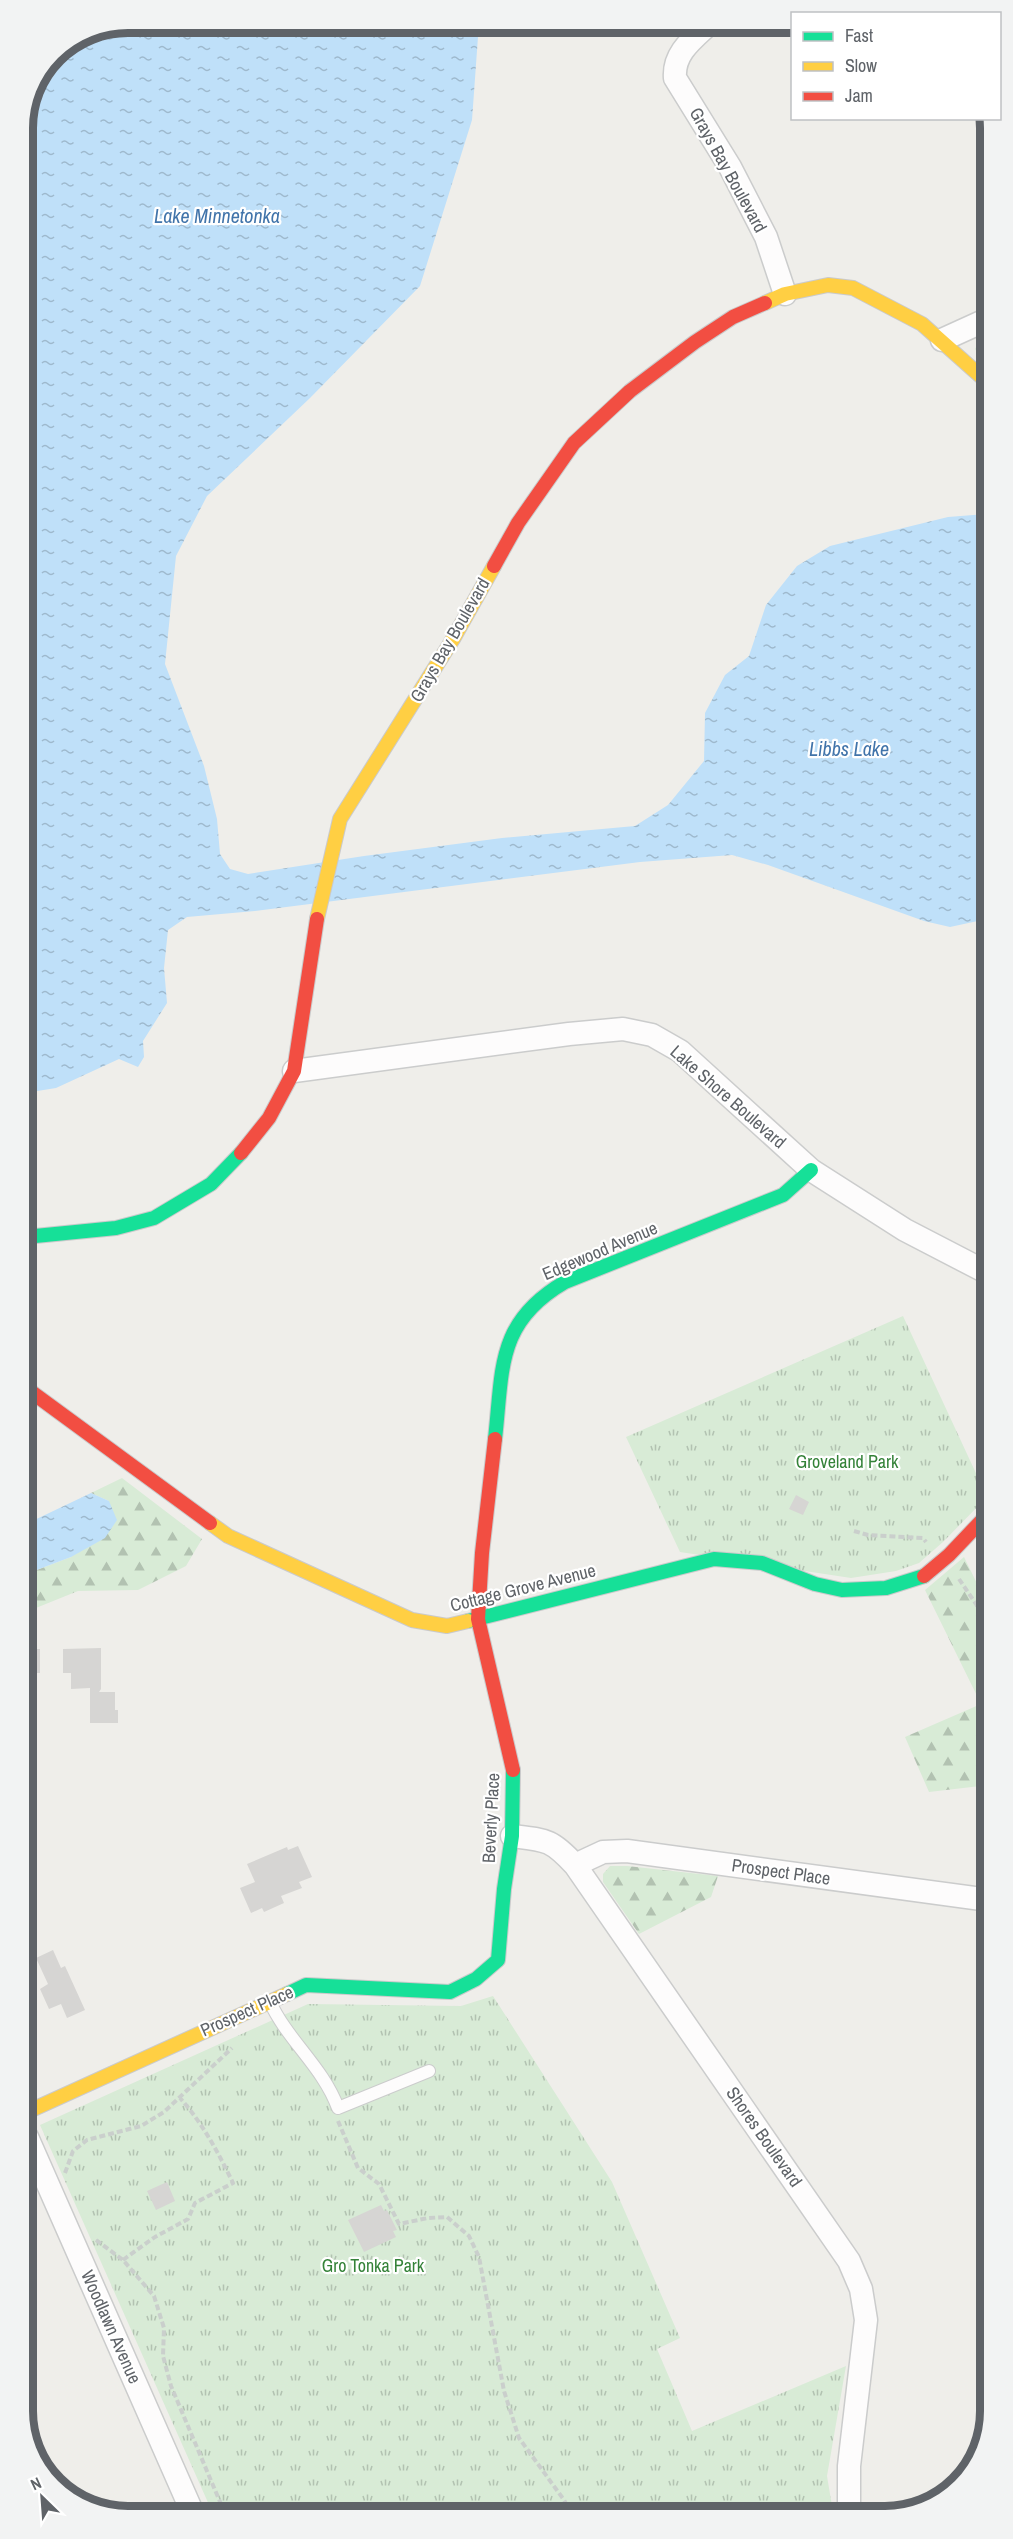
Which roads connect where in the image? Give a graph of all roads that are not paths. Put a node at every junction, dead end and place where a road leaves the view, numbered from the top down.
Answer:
1 (700, 33) edge
2 (784, 294) junction
3 (980, 323) edge
4 (942, 340) junction
5 (980, 375) edge
6 (294, 1071) junction
7 (811, 1170) junction
8 (33, 1236) edge
9 (980, 1269) edge
10 (33, 1393) edge
11 (980, 1522) edge
12 (478, 1619) junction
13 (512, 1836) junction
14 (575, 1865) junction
15 (980, 1899) edge
16 (480, 1977) joint
17 (269, 2001) junction
18 (429, 2071) dead end
19 (33, 2109) edge
20 (33, 2151) edge
21 (190, 2506) edge
22 (849, 2506) edge

1 - 2 street, Grays Bay Boulevard
2 - 4 street
2 - 6 street, Grays Bay Boulevard
3 - 4 street
4 - 5 street
6 - 7 street, Lake Shore Boulevard
6 - 8 street, Grays Bay Boulevard
7 - 9 street, Lake Shore Boulevard
7 - 12 street, Edgewood Avenue
10 - 12 street, Cottage Grove Avenue
11 - 12 street, Cottage Grove Avenue
12 - 13 street, Beverly Place
13 - 14 street, Shores Boulevard
13 - 16 street, Beverly Place
14 - 15 street, Prospect Place
14 - 22 street, Shores Boulevard
16 - 17 street, Prospect Place
17 - 18 lane
17 - 19 street, Prospect Place
20 - 21 street, Woodlawn Avenue

